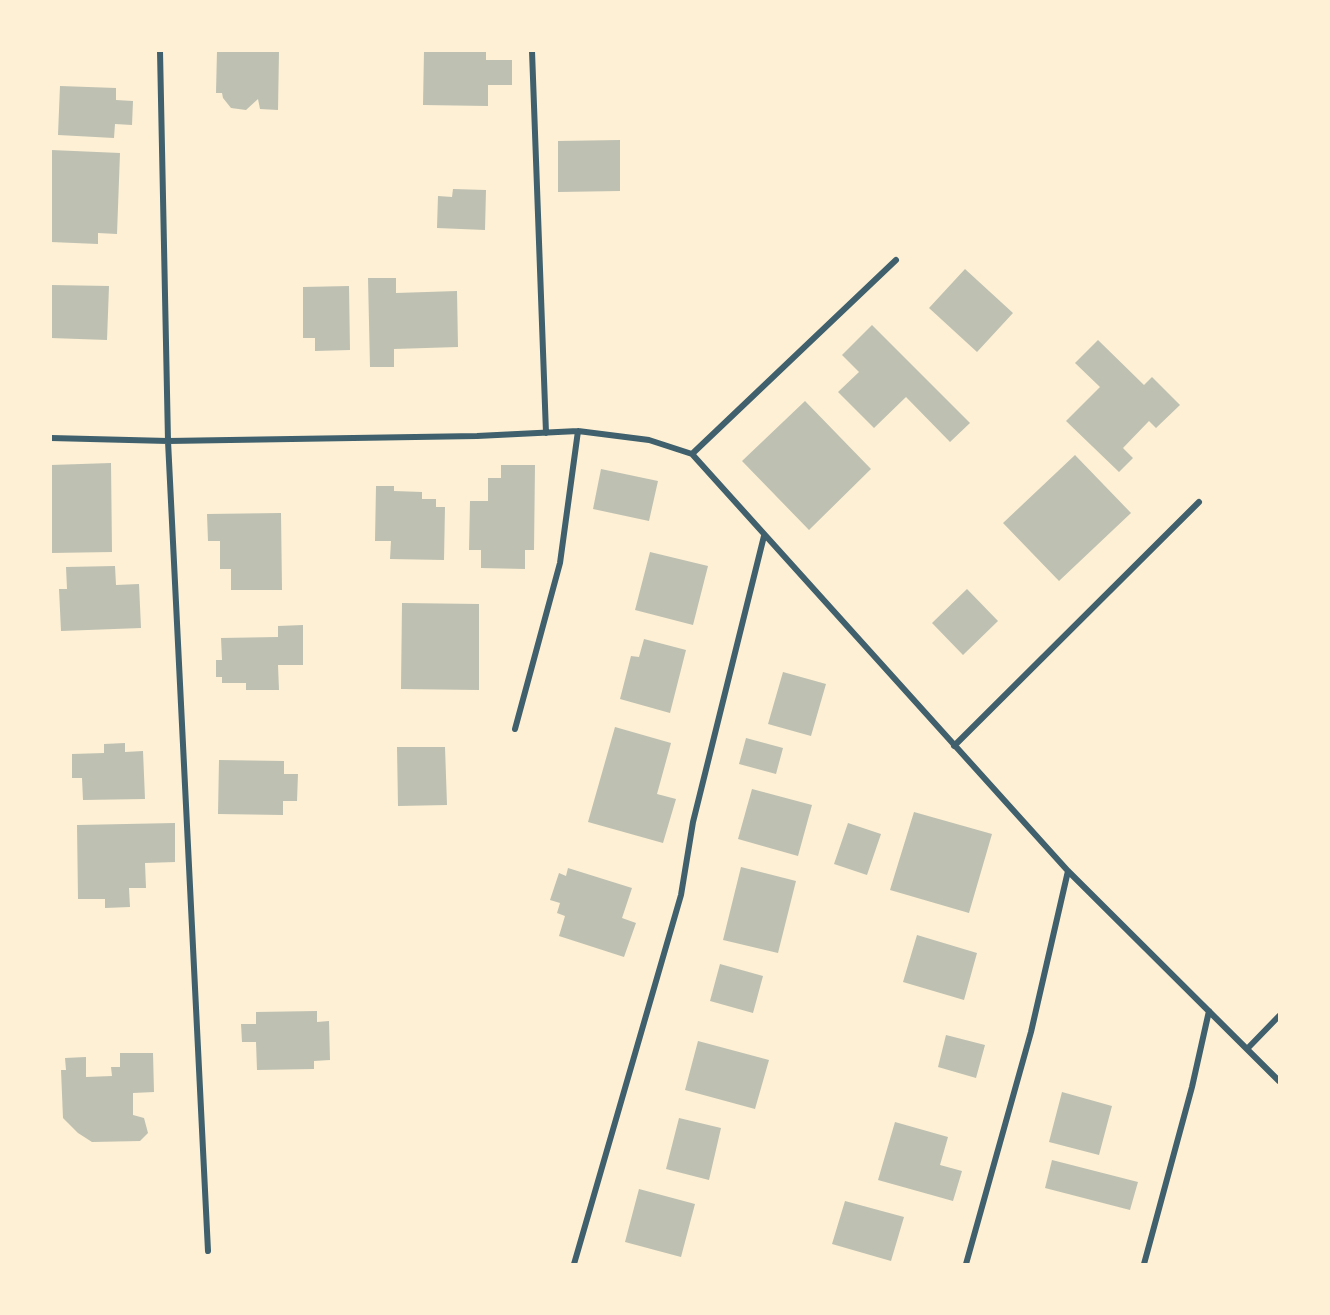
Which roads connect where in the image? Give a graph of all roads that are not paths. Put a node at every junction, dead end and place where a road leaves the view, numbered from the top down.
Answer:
1 (160, 51) edge
2 (532, 51) edge
3 (897, 260) dead end
4 (578, 431) junction
5 (546, 433) junction
6 (51, 438) edge
7 (168, 441) junction
8 (692, 454) junction
9 (1199, 502) dead end
10 (764, 536) junction
11 (515, 729) dead end
12 (954, 746) junction
13 (1068, 871) junction
14 (1209, 1011) junction
15 (1279, 1016) edge
16 (1247, 1048) junction
17 (1279, 1081) edge
18 (208, 1251) dead end
19 (574, 1264) edge
20 (966, 1264) edge
21 (1144, 1264) edge

1 - 7 street
2 - 5 street
3 - 8 street
4 - 5 street
4 - 8 street
4 - 11 street
5 - 7 street
6 - 7 street
7 - 18 street
8 - 10 street
9 - 12 street
10 - 12 street
10 - 19 street
12 - 13 street
13 - 14 street
13 - 20 street
14 - 16 street
14 - 21 street
15 - 16 street
16 - 17 street

